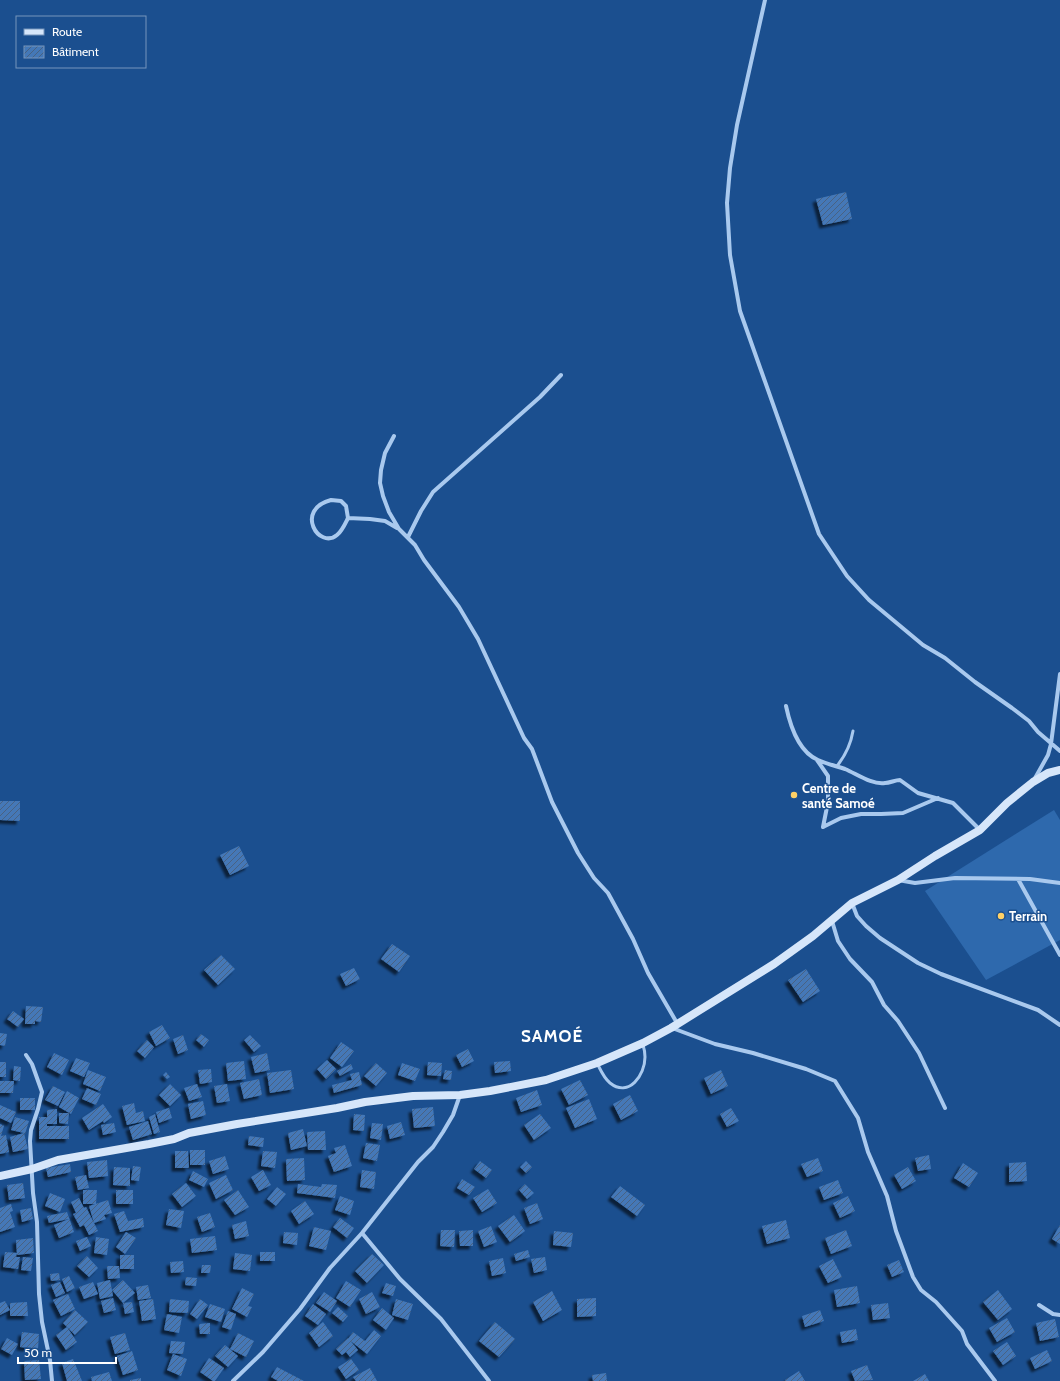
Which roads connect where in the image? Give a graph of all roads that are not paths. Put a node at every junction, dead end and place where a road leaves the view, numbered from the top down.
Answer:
1 (765, 0) edge
2 (561, 375) dead end
3 (394, 436) dead end
4 (348, 518) junction
5 (399, 529) junction
6 (408, 537) junction
7 (1060, 674) edge
8 (786, 706) dead end
9 (853, 731) dead end
10 (1051, 744) junction
11 (1060, 751) edge
12 (817, 760) junction
13 (837, 766) junction
14 (1060, 770) edge
15 (1033, 782) junction
16 (938, 798) junction
17 (980, 830) junction
18 (1018, 879) junction
19 (898, 880) junction
20 (1060, 883) edge
21 (852, 903) junction
22 (832, 921) junction
23 (1060, 955) edge
24 (1060, 1024) edge
25 (674, 1026) junction
26 (643, 1043) junction
27 (26, 1054) dead end
28 (597, 1063) junction
29 (460, 1095) junction
30 (945, 1108) dead end
31 (32, 1169) junction
32 (0, 1176) edge
33 (362, 1233) junction
34 (1039, 1305) dead end
35 (1060, 1315) edge
36 (52, 1381) edge
37 (234, 1381) edge
38 (489, 1381) edge
39 (995, 1381) edge

1 - 10 street
2 - 6 street
3 - 5 street
4 - 4 street
4 - 5 street
5 - 6 street
6 - 25 street
7 - 10 street
8 - 12 street
9 - 13 lane
10 - 11 street
10 - 15 street
12 - 13 street
12 - 16 street
13 - 16 street
14 - 15 main road
15 - 17 main road
16 - 17 street
17 - 19 main road
18 - 19 street
18 - 20 street
18 - 23 street
19 - 21 main road
21 - 22 main road
21 - 24 street
22 - 25 main road
22 - 30 street
25 - 26 main road
25 - 39 street
26 - 28 main road
26 - 28 lane
27 - 31 street
28 - 29 main road
29 - 31 main road
29 - 33 street
31 - 32 main road
31 - 36 street
33 - 37 street
33 - 38 street
34 - 35 street

